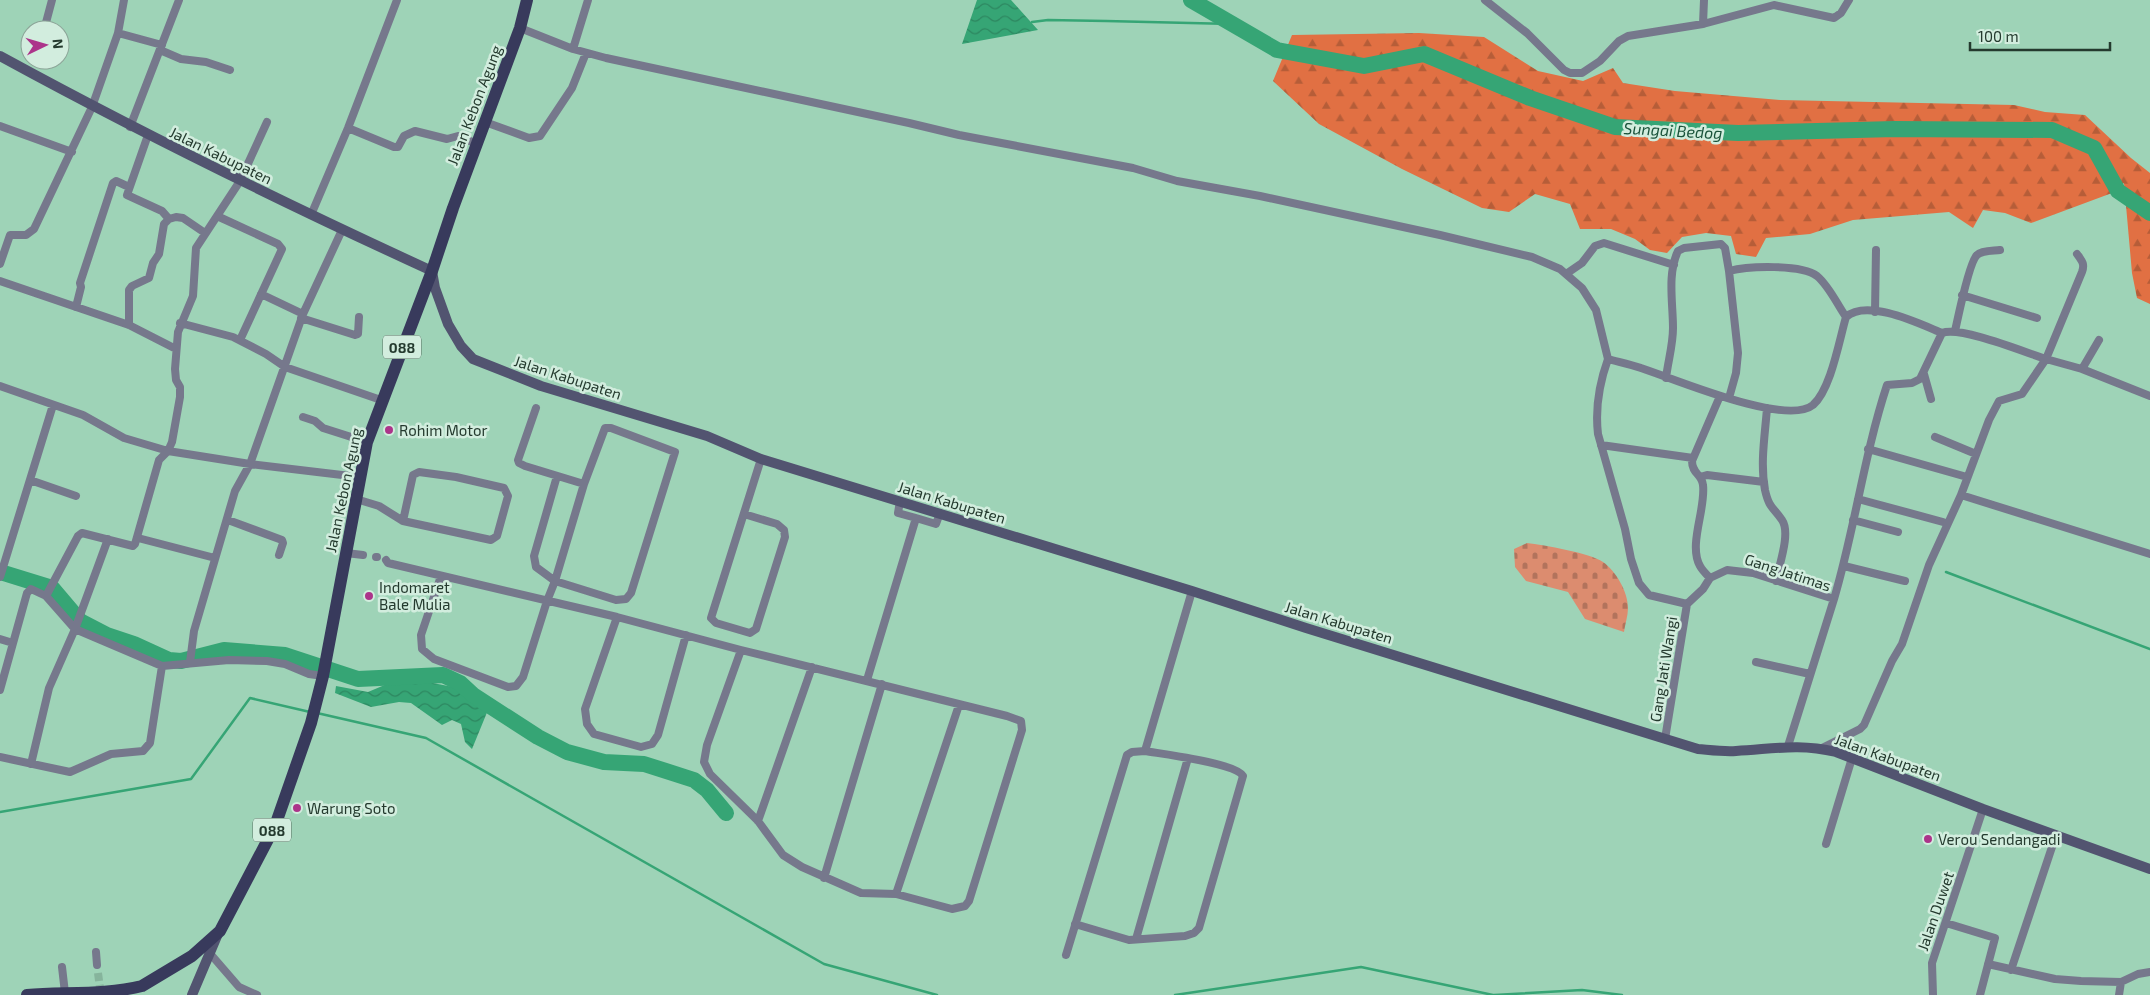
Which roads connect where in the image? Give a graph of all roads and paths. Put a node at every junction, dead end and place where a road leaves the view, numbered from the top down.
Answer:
1 (52, 0) edge
2 (124, 0) edge
3 (179, 0) edge
4 (397, 0) edge
5 (527, 0) edge
6 (588, 0) edge
7 (1485, 0) edge
8 (1704, 0) edge
9 (1850, 0) edge
10 (47, 20) edge
11 (1703, 24) junction
12 (520, 28) junction
13 (118, 33) junction
14 (161, 48) junction
15 (573, 49) junction
16 (586, 53) junction
17 (0, 56) edge
18 (230, 70) dead end
19 (92, 106) junction
20 (267, 122) dead end
21 (485, 122) junction
22 (0, 126) edge
23 (130, 127) junction
24 (348, 128) junction
25 (148, 135) junction
26 (477, 144) junction
27 (72, 152) junction
28 (240, 181) junction
29 (129, 187) junction
30 (312, 215) junction
31 (218, 216) junction
32 (169, 219) junction
33 (342, 230) junction
34 (205, 233) junction
35 (1876, 250) dead end
36 (2000, 250) dead end
37 (2077, 254) dead end
38 (0, 264) edge
39 (1674, 265) junction
40 (432, 271) junction
41 (1729, 271) junction
42 (1566, 274) junction
43 (0, 281) edge
44 (261, 294) junction
45 (1962, 295) junction
46 (76, 307) junction
47 (1875, 312) junction
48 (302, 316) junction
49 (359, 317) dead end
50 (1846, 317) junction
51 (2037, 318) dead end
52 (180, 323) junction
53 (129, 325) junction
54 (1955, 331) junction
55 (1942, 333) junction
56 (240, 340) junction
57 (2099, 340) dead end
58 (176, 349) junction
59 (1608, 359) junction
60 (2046, 359) junction
61 (285, 367) junction
62 (2082, 369) junction
63 (1924, 374) junction
64 (1666, 378) junction
65 (0, 386) edge
66 (1720, 396) junction
67 (2150, 396) edge
68 (1729, 398) junction
69 (1931, 399) dead end
70 (381, 400) junction
71 (53, 405) junction
72 (536, 408) dead end
73 (1767, 408) junction
74 (303, 417) dead end
75 (1935, 436) dead end
76 (367, 442) junction
77 (1601, 444) junction
78 (1868, 449) junction
79 (168, 451) junction
80 (1976, 454) junction
81 (1693, 458) junction
82 (761, 459) junction
83 (250, 464) junction
84 (557, 476) junction
85 (359, 477) junction
86 (1700, 477) junction
87 (1967, 477) junction
88 (30, 480) junction
89 (1764, 482) junction
90 (584, 484) junction
91 (1960, 495) junction
92 (76, 496) dead end
93 (356, 499) junction
94 (1858, 499) junction
95 (900, 501) junction
96 (940, 513) junction
97 (744, 514) junction
98 (916, 518) junction
99 (228, 520) junction
100 (1853, 520) junction
101 (403, 521) junction
102 (1943, 522) dead end
103 (1898, 532) dead end
104 (138, 538) junction
105 (108, 539) junction
106 (346, 553) junction
107 (2150, 554) edge
108 (279, 555) dead end
109 (363, 555) dead end
110 (215, 558) junction
111 (386, 560) dead end
112 (1844, 566) junction
113 (441, 576) junction
114 (0, 577) edge
115 (1710, 578) junction
116 (1776, 580) junction
117 (555, 581) junction
118 (1905, 581) dead end
119 (1192, 590) junction
120 (48, 594) junction
121 (1834, 599) junction
122 (546, 601) junction
123 (1687, 604) junction
124 (618, 616) junction
125 (74, 629) junction
126 (686, 635) junction
127 (0, 639) edge
128 (13, 643) junction
129 (741, 650) junction
130 (190, 662) junction
131 (1756, 662) dead end
132 (162, 666) junction
133 (812, 667) junction
134 (1810, 674) junction
135 (323, 676) junction
136 (867, 680) junction
137 (882, 684) junction
138 (0, 690) edge
139 (959, 705) junction
140 (1666, 739) junction
141 (1788, 746) junction
142 (1820, 749) junction
143 (1145, 751) junction
144 (0, 757) edge
145 (1188, 758) junction
146 (1852, 758) junction
147 (31, 764) junction
148 (1983, 809) junction
149 (758, 822) junction
150 (2056, 835) junction
151 (1826, 844) dead end
152 (2150, 869) edge
153 (824, 878) junction
154 (896, 894) junction
155 (1946, 923) junction
156 (1076, 924) junction
157 (1136, 939) junction
158 (206, 949) junction
159 (96, 952) dead end
160 (1066, 955) dead end
161 (1988, 964) junction
162 (62, 967) dead end
163 (97, 969) tunnel mouth
164 (2010, 970) junction
165 (2150, 972) edge
166 (2121, 982) junction
167 (65, 993) junction
168 (27, 995) edge
169 (192, 995) edge
170 (257, 995) edge
171 (1933, 995) edge
172 (1980, 995) edge
173 (2119, 995) edge

1 - 10 street
2 - 13 street
3 - 14 street
4 - 24 street
5 - 12 main road, Jalan Kebon Agung / 088
6 - 15 street
7 - 11 street
8 - 11 street
9 - 11 street
12 - 15 street
12 - 21 main road, Jalan Kebon Agung / 088
13 - 14 street
13 - 19 street
14 - 18 street
14 - 23 street
15 - 16 street
16 - 21 street
16 - 42 street
17 - 19 main road, Jalan Kabupaten
19 - 23 main road, Jalan Kabupaten
19 - 27 street
20 - 28 street
21 - 26 main road, Jalan Kebon Agung / 088
22 - 27 street
23 - 25 main road, Jalan Kabupaten
24 - 26 street
24 - 30 street
25 - 28 main road, Jalan Kabupaten
25 - 29 street
26 - 40 main road, Jalan Kebon Agung / 088
27 - 38 street
28 - 30 main road, Jalan Kabupaten
28 - 31 street
29 - 32 street
29 - 46 street
30 - 33 main road, Jalan Kabupaten
31 - 34 street
31 - 44 street
32 - 34 street
32 - 53 street
33 - 40 main road, Jalan Kabupaten
33 - 48 street
34 - 52 street
35 - 47 street
36 - 45 street
37 - 60 street
39 - 41 street
39 - 42 street
39 - 64 street
40 - 70 main road, Jalan Kebon Agung / 088
40 - 82 main road, Jalan Kabupaten
41 - 50 street
41 - 68 street
42 - 59 street
43 - 46 street
44 - 48 street
44 - 56 street
45 - 51 street
45 - 54 street
46 - 53 street
47 - 50 street
47 - 55 street
48 - 49 street
48 - 61 street
50 - 73 street
52 - 56 street
52 - 58 street
53 - 58 street
54 - 55 street
54 - 60 street
55 - 63 street
56 - 61 street
57 - 62 street
58 - 79 street
59 - 64 street
59 - 77 street
60 - 62 street
60 - 80 street
61 - 70 street
61 - 83 street
62 - 67 street
63 - 69 street
63 - 78 street
64 - 66 street
65 - 71 street
66 - 68 street
66 - 81 street
68 - 73 street
70 - 76 main road, Jalan Kebon Agung / 088
71 - 79 street
71 - 88 street
72 - 84 street
73 - 89 street
74 - 76 street
75 - 80 street
76 - 85 main road, Jalan Kebon Agung / 088
77 - 81 street
77 - 123 street
78 - 87 street
78 - 94 street
79 - 83 street
79 - 104 street
80 - 87 street
81 - 86 street
82 - 95 main road, Jalan Kabupaten
82 - 97 street
83 - 85 street
83 - 99 street
84 - 90 street
84 - 117 street
85 - 93 main road, Jalan Kebon Agung / 088
86 - 89 street
86 - 115 street
87 - 91 street
88 - 92 street
88 - 114 street
89 - 116 street
90 - 117 street
90 - 117 street
91 - 107 street
91 - 142 street
93 - 101 street
93 - 106 main road, Jalan Kebon Agung / 088
94 - 100 street
94 - 102 street
95 - 96 main road, Jalan Kabupaten
95 - 98 street
96 - 98 street
96 - 119 main road, Jalan Kabupaten
97 - 97 street
98 - 136 street
99 - 108 street
99 - 110 street
100 - 103 street
100 - 112 street
101 - 101 street
104 - 105 street
104 - 110 street
105 - 120 street
105 - 125 street
106 - 109 street
106 - 135 main road, Jalan Kebon Agung / 088
110 - 130 street
111 - 113 street
112 - 118 street
112 - 121 street
113 - 122 street
113 - 122 street
115 - 116 street, Gang Jatimas
115 - 123 street
116 - 121 street, Gang Jatimas
117 - 122 street
119 - 140 main road, Jalan Kabupaten
119 - 143 street
120 - 125 street
120 - 128 street
121 - 134 street, Gang Jatimas
122 - 124 street
123 - 140 street, Gang Jati Wangi
124 - 126 street
124 - 126 street
125 - 132 street
125 - 147 street
126 - 129 street
127 - 128 street
128 - 138 street
129 - 133 street
129 - 149 street
130 - 132 street
130 - 135 street
131 - 134 street
132 - 147 street
133 - 136 street
133 - 149 street
134 - 141 street, Gang Jatimas
135 - 158 main road, Jalan Kebon Agung / 088
136 - 137 street
137 - 139 street
137 - 153 street
139 - 154 street
139 - 154 street
140 - 141 main road, Jalan Kabupaten
141 - 142 main road, Jalan Kabupaten
142 - 146 main road, Jalan Kabupaten
143 - 145 street
143 - 156 street
144 - 147 street
145 - 157 street
145 - 157 street
146 - 148 main road, Jalan Kabupaten
146 - 151 street
148 - 150 main road, Jalan Kabupaten
148 - 155 street, Jalan Duwet
149 - 153 street
150 - 152 main road, Jalan Kabupaten
150 - 164 street
153 - 154 street
155 - 161 street
155 - 171 street, Jalan Duwet
156 - 157 street
156 - 160 street
158 - 167 main road, Jalan Kebon Agung / 088
158 - 169 main road
158 - 170 street
159 - 163 street
161 - 164 street
161 - 172 street
162 - 167 street
164 - 166 street
165 - 166 street
166 - 173 street
167 - 168 main road, Jalan Kebon Agung / 088

